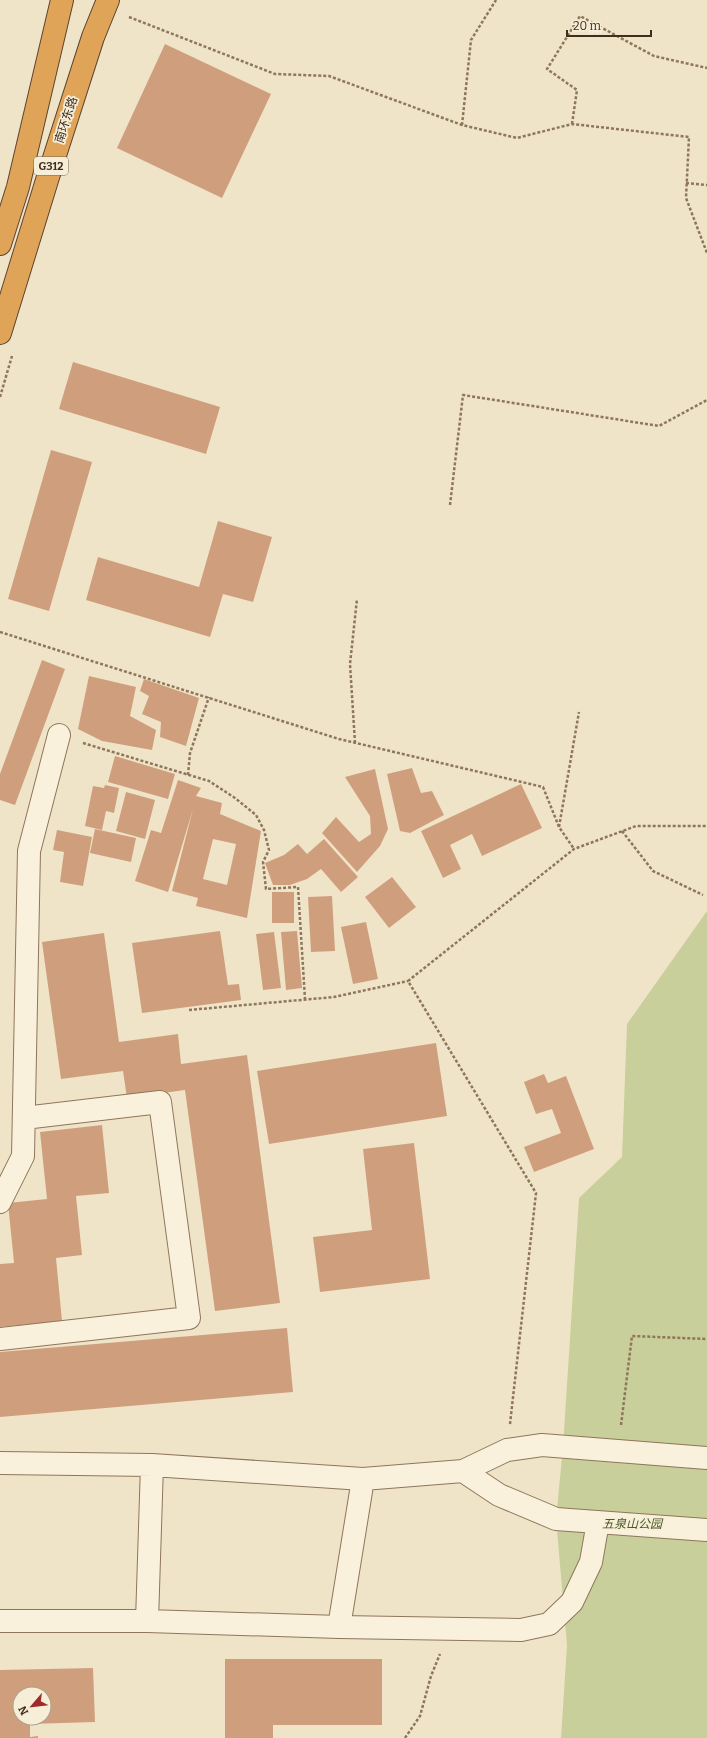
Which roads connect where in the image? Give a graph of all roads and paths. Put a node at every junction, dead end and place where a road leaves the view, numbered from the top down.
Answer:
1 (62, 0) edge
2 (496, 0) edge
3 (107, 4) edge
4 (707, 68) edge
5 (572, 124) junction
6 (462, 125) junction
7 (686, 183) junction
8 (707, 185) edge
9 (0, 244) edge
10 (707, 253) edge
11 (0, 333) edge
12 (707, 400) edge
13 (450, 505) dead end
14 (357, 599) dead end
15 (0, 632) edge
16 (209, 698) junction
17 (579, 712) dead end
18 (59, 735) joint
19 (355, 743) junction
20 (188, 775) junction
21 (707, 826) edge
22 (559, 827) junction
23 (622, 831) junction
24 (574, 849) junction
25 (703, 895) dead end
26 (408, 981) junction
27 (305, 999) junction
28 (189, 1010) dead end
29 (24, 1118) junction
30 (0, 1202) edge
31 (707, 1339) edge
32 (0, 1340) edge
33 (507, 1450) junction
34 (617, 1451) junction
35 (707, 1458) edge
36 (0, 1463) edge
37 (152, 1465) junction
38 (463, 1471) junction
39 (363, 1479) junction
40 (598, 1522) junction
41 (707, 1530) edge
42 (0, 1620) edge
43 (147, 1621) junction
44 (339, 1627) junction
45 (441, 1652) dead end
46 (405, 1738) edge

1 - 9 highway, G312
2 - 6 path
3 - 6 path
3 - 11 highway, 南环东路 / G312
4 - 5 path
5 - 6 path
5 - 7 path
7 - 8 path
7 - 10 path
12 - 13 path
14 - 19 path
15 - 16 path
16 - 19 path
16 - 20 path
17 - 22 path
18 - 20 path
18 - 29 street
19 - 22 path
20 - 27 path
21 - 23 path
22 - 24 path
23 - 24 path
23 - 25 path
24 - 26 path
26 - 27 path
26 - 33 path
27 - 28 path
29 - 30 street
29 - 32 street
31 - 34 path
33 - 34 street
33 - 38 street
34 - 35 street
36 - 37 street
37 - 39 street
37 - 43 street
38 - 39 street
38 - 40 street
39 - 44 street
40 - 41 street
40 - 44 street
42 - 43 street
43 - 44 street
45 - 46 path

